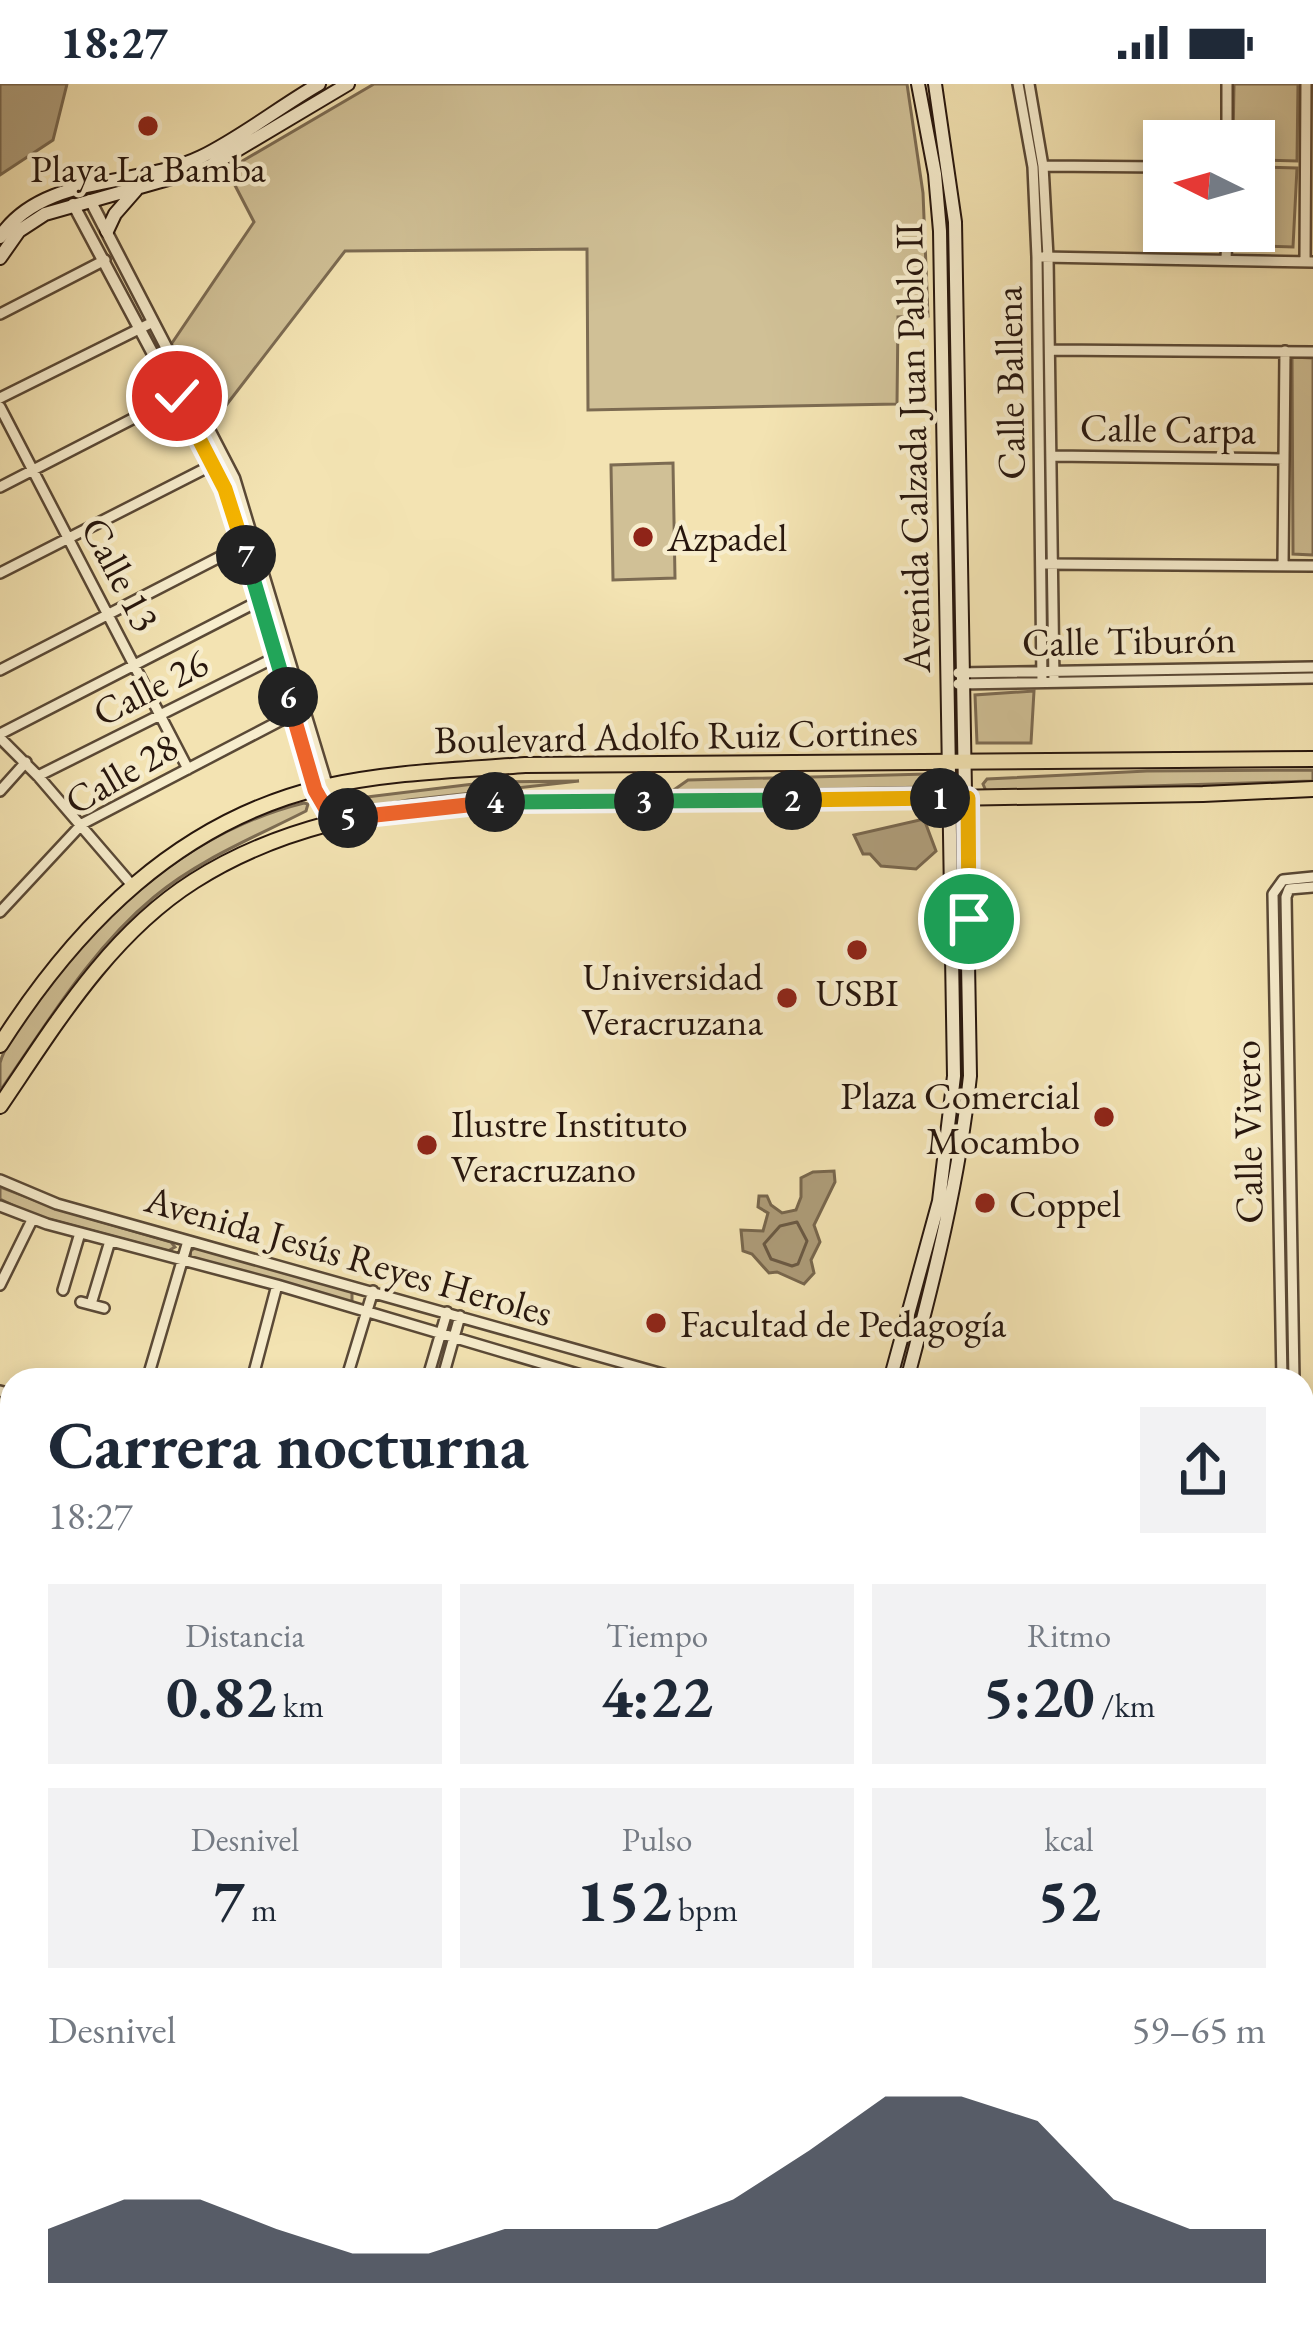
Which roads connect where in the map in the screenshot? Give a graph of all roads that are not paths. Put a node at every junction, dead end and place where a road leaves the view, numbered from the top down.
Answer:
1 (319, 84) edge
2 (347, 84) edge
3 (918, 84) edge
4 (935, 84) edge
5 (1018, 84) edge
6 (1029, 84) edge
7 (1227, 84) edge
8 (1306, 84) edge
9 (298, 96) junction
10 (306, 109) junction
11 (1227, 120) edge
12 (1043, 166) junction
13 (1309, 166) edge
14 (1143, 167) edge
15 (136, 190) junction
16 (90, 200) junction
17 (74, 204) junction
18 (107, 231) junction
19 (0, 237) edge
20 (1226, 252) edge
21 (1042, 257) junction
22 (0, 258) edge
23 (105, 260) junction
24 (1226, 260) junction
25 (1309, 262) edge
26 (0, 314) edge
27 (146, 325) junction
28 (1044, 350) junction
29 (1285, 351) junction
30 (1313, 352) edge
31 (177, 396) junction
32 (0, 403) edge
33 (1052, 456) junction
34 (1284, 460) junction
35 (219, 462) junction
36 (33, 470) junction
37 (951, 483) junction
38 (0, 487) edge
39 (68, 538) junction
40 (243, 545) junction
41 (1046, 564) junction
42 (1282, 566) junction
43 (1313, 566) edge
44 (0, 573) edge
45 (259, 601) junction
46 (107, 613) junction
47 (282, 654) junction
48 (136, 666) junction
49 (1313, 667) edge
50 (0, 670) edge
51 (1155, 675) junction
52 (1048, 676) junction
53 (1313, 677) edge
54 (947, 678) junction
55 (965, 678) junction
56 (293, 714) junction
57 (163, 716) junction
58 (0, 736) edge
59 (1313, 759) edge
60 (26, 762) junction
61 (949, 764) junction
62 (966, 764) junction
63 (188, 769) junction
64 (38, 776) junction
65 (321, 788) junction
66 (1313, 789) edge
67 (0, 791) edge
68 (951, 798) junction
69 (968, 798) junction
70 (333, 821) junction
71 (82, 824) junction
72 (1313, 877) edge
73 (131, 884) junction
74 (1284, 887) junction
75 (1313, 887) edge
76 (0, 912) edge
77 (1281, 980) junction
78 (0, 1045) edge
79 (954, 1076) junction
80 (970, 1076) junction
81 (0, 1106) edge
82 (0, 1180) edge
83 (0, 1206) edge
84 (32, 1220) junction
85 (80, 1233) junction
86 (110, 1241) junction
87 (188, 1241) junction
88 (183, 1260) junction
89 (926, 1284) junction
90 (0, 1285) edge
91 (278, 1286) junction
92 (63, 1291) dead end
93 (373, 1291) junction
94 (104, 1308) dead end
95 (367, 1311) junction
96 (447, 1312) junction
97 (460, 1316) junction
98 (440, 1334) junction
99 (454, 1338) junction
100 (151, 1368) edge
101 (255, 1368) edge
102 (350, 1368) edge
103 (430, 1368) edge
104 (445, 1368) edge
105 (557, 1368) edge
106 (641, 1368) edge
107 (894, 1368) edge
108 (909, 1368) edge
109 (1282, 1368) edge
110 (1294, 1368) edge

1 - 9 main road
2 - 10 main road
3 - 37 main road, Avenida Calzada Juan Pablo II
4 - 37 main road, Avenida Calzada Juan Pablo II
5 - 21 street, Calle Ballena
6 - 12 street, Calle Ballena
7 - 11 street
8 - 13 street
9 - 10 main road
9 - 19 main road
10 - 15 main road
12 - 14 street
12 - 21 street, Calle Ballena
13 - 25 street
15 - 16 main road
15 - 18 main road
16 - 17 main road
16 - 18 street
17 - 22 main road
17 - 23 street
18 - 27 street
20 - 24 street
21 - 24 street
21 - 28 street, Calle Ballena
23 - 26 street
23 - 27 street
24 - 25 street
27 - 31 street
27 - 32 street
27 - 35 street
28 - 29 street
28 - 33 street, Calle Ballena
28 - 41 street, Calle Ballena
29 - 30 street
29 - 34 street
31 - 35 street
31 - 36 street
32 - 36 street, Calle 13
33 - 34 street, Calle Carpa
33 - 41 street, Calle Ballena
34 - 42 street
35 - 39 street
35 - 40 street
35 - 47 street
36 - 38 street
36 - 39 street, Calle 13
37 - 54 main road, Avenida Calzada Juan Pablo II
37 - 55 main road, Avenida Calzada Juan Pablo II
39 - 44 street
39 - 46 street, Calle 13
40 - 45 street
40 - 46 street
41 - 42 street
41 - 52 street, Calle Ballena
42 - 43 street
45 - 47 street
45 - 48 street
46 - 48 street, Calle 13
46 - 50 street
47 - 56 street
47 - 57 street, Calle 26
47 - 65 street
48 - 57 street, Calle 13
48 - 58 street
49 - 51 street, Calle Tiburón
51 - 52 street, Calle Tiburón
51 - 53 street, Calle Tiburón
52 - 55 street, Calle Tiburón
54 - 55 street, Calle Tiburón
54 - 61 main road, Avenida Calzada Juan Pablo II
55 - 62 main road, Avenida Calzada Juan Pablo II
56 - 63 street, Calle 28
56 - 65 street
57 - 63 street, Calle 13
57 - 64 street, Calle 26
58 - 60 street
59 - 62 main road, Boulevard Adolfo Ruiz Cortines
60 - 64 street
60 - 67 street
61 - 62 main road, Boulevard Adolfo Ruiz Cortines
61 - 65 main road, Boulevard Adolfo Ruiz Cortines
61 - 68 main road, Avenida Calzada Juan Pablo II
62 - 69 main road, Avenida Calzada Juan Pablo II
63 - 71 street, Calle 28
64 - 71 street
65 - 70 street
65 - 73 main road, Boulevard Adolfo Ruiz Cortines
66 - 69 main road, Boulevard Adolfo Ruiz Cortines
68 - 69 main road, Boulevard Adolfo Ruiz Cortines
68 - 70 main road, Boulevard Adolfo Ruiz Cortines
68 - 79 main road, Avenida Calzada Juan Pablo II
69 - 80 main road, Avenida Calzada Juan Pablo II
70 - 81 main road, Boulevard Adolfo Ruiz Cortines
71 - 73 street
71 - 76 street, Calle 28
72 - 74 street
73 - 78 main road, Boulevard Adolfo Ruiz Cortines
74 - 75 street
74 - 77 street, Calle Vivero
77 - 109 street, Calle Vivero
77 - 110 street, Calle Vivero
79 - 80 main road
79 - 89 main road, Avenida Calzada Juan Pablo II
80 - 89 main road, Avenida Calzada Juan Pablo II
82 - 87 street, Avenida Jesús Reyes Heroles
83 - 84 street, Avenida Jesús Reyes Heroles
84 - 85 street, Avenida Jesús Reyes Heroles
84 - 90 street
85 - 86 street, Avenida Jesús Reyes Heroles
85 - 92 street
86 - 88 street, Avenida Jesús Reyes Heroles
86 - 94 street
87 - 88 street
87 - 93 street, Avenida Jesús Reyes Heroles
88 - 91 street, Avenida Jesús Reyes Heroles
88 - 100 street
89 - 107 main road, Avenida Calzada Juan Pablo II
89 - 108 main road, Avenida Calzada Juan Pablo II
91 - 95 street, Avenida Jesús Reyes Heroles
91 - 101 street
93 - 95 street
93 - 96 street, Avenida Jesús Reyes Heroles
95 - 98 street, Avenida Jesús Reyes Heroles
95 - 102 street
96 - 97 street, Avenida Jesús Reyes Heroles
96 - 98 street
97 - 99 street
97 - 106 street, Avenida Jesús Reyes Heroles
98 - 99 street, Avenida Jesús Reyes Heroles
98 - 103 street
99 - 104 street
99 - 105 street, Avenida Jesús Reyes Heroles

